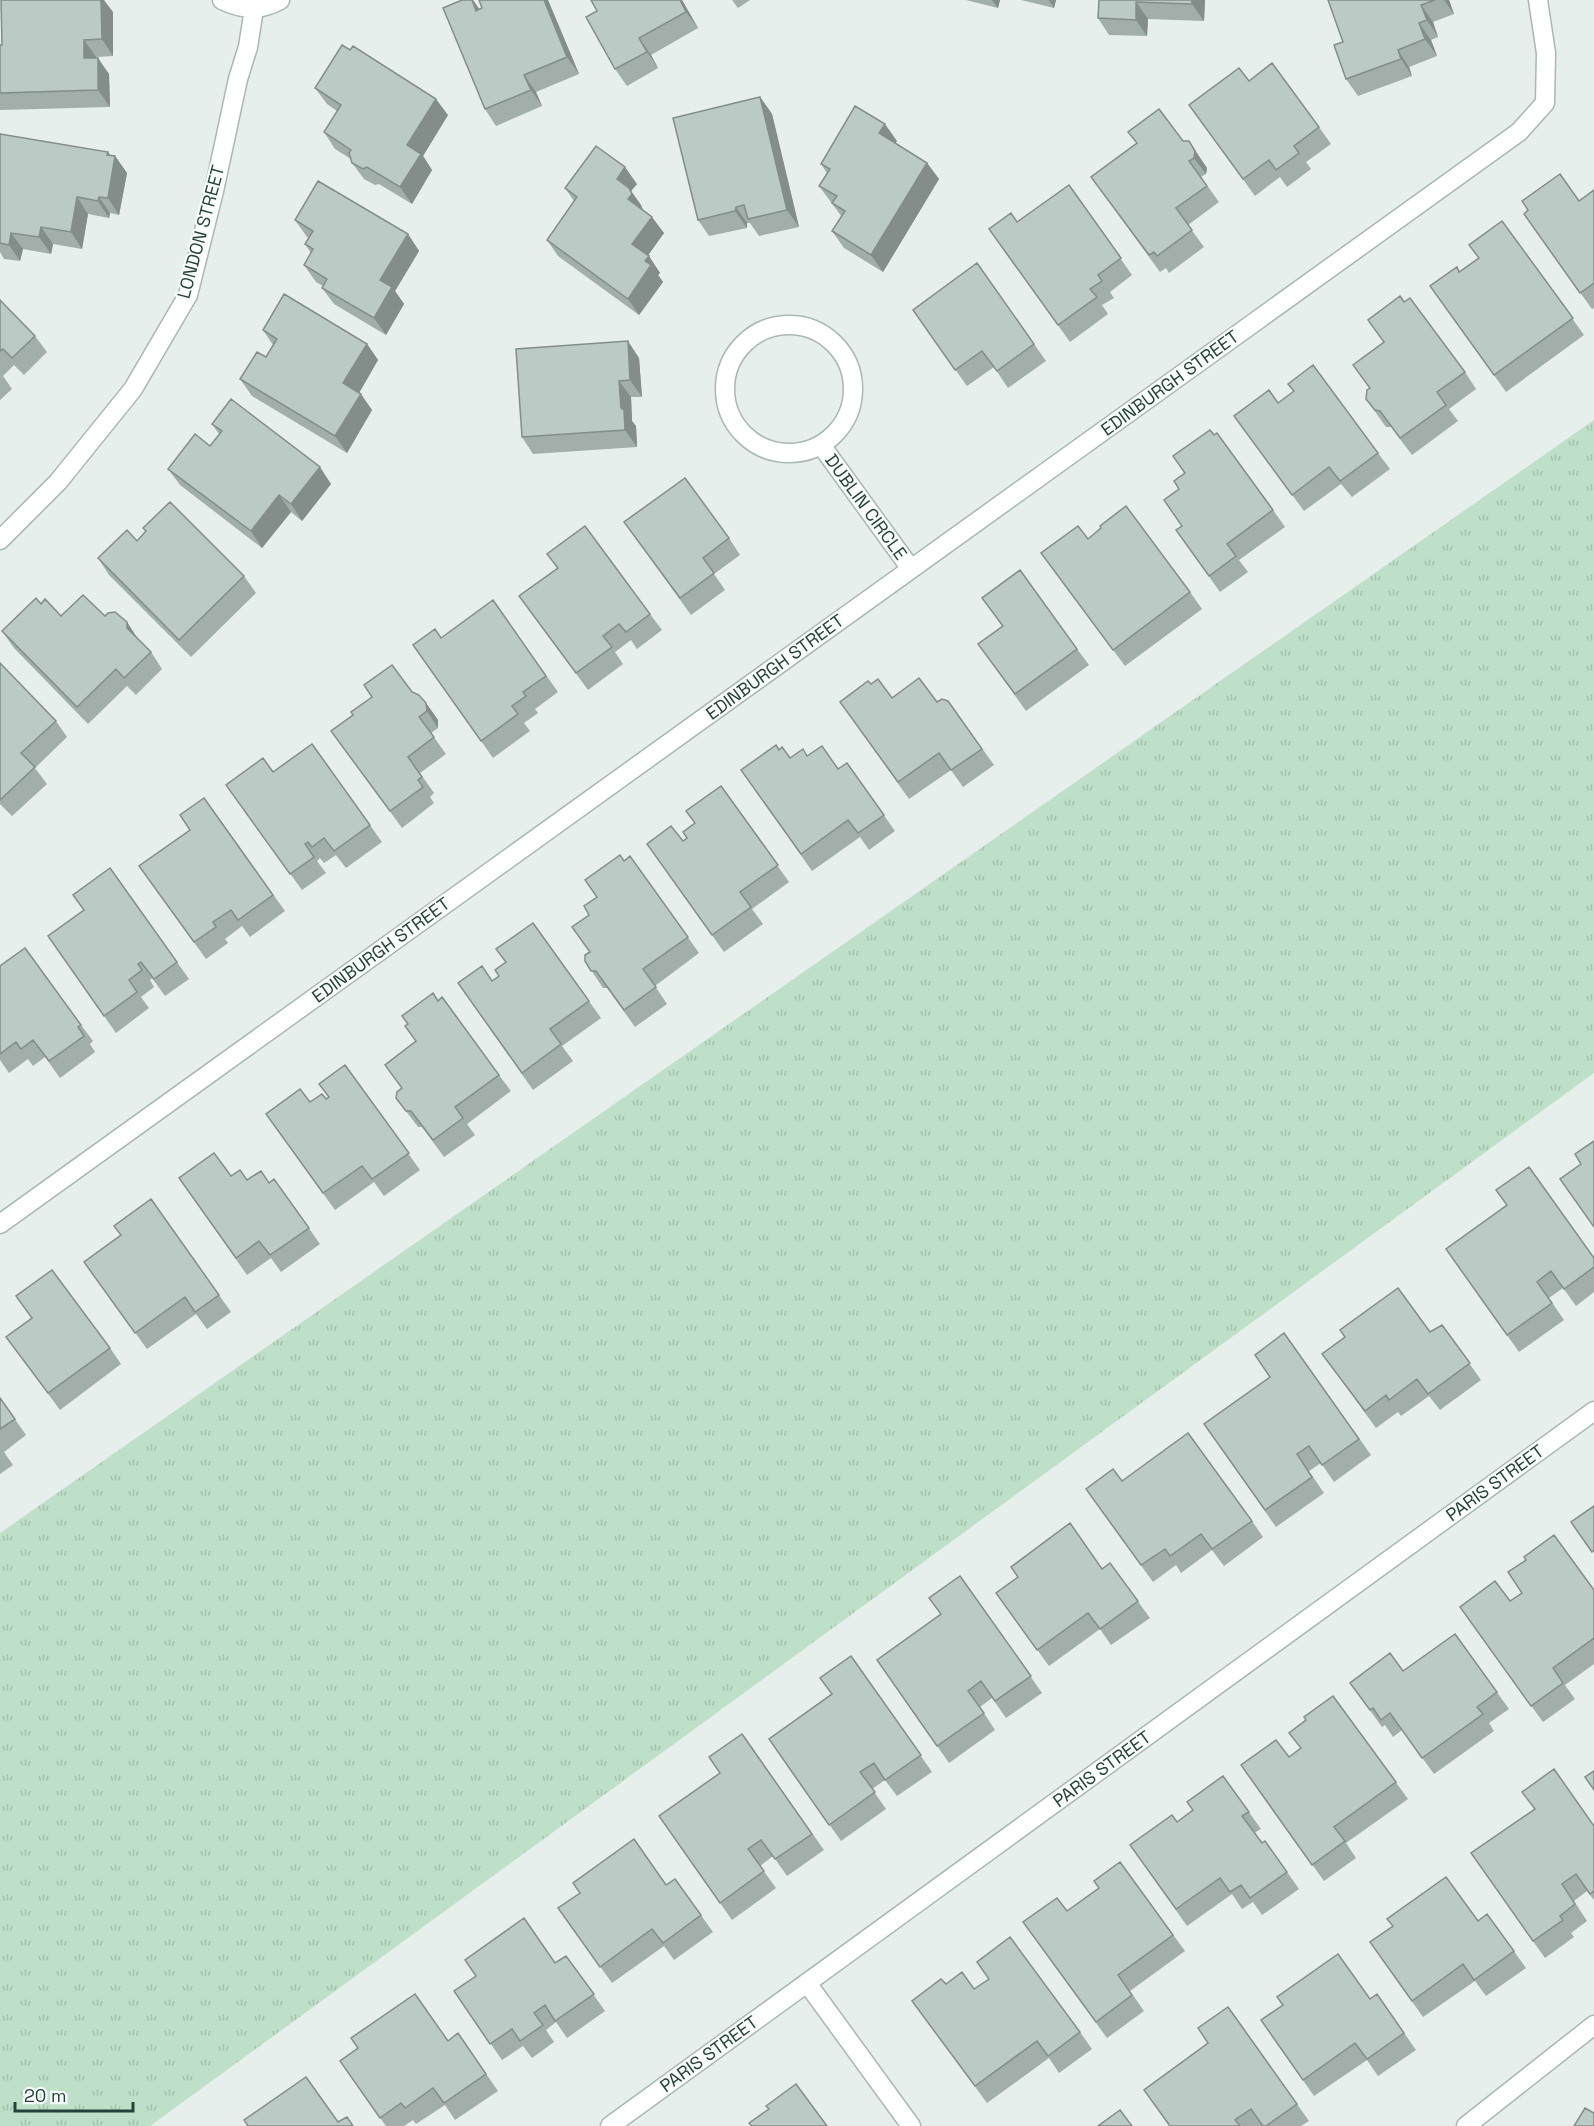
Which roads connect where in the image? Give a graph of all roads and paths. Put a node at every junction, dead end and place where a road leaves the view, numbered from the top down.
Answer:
1 (222, 0) edge
2 (280, 0) edge
3 (1538, 0) edge
4 (254, 9) junction
5 (821, 445) junction
6 (0, 540) edge
7 (911, 569) junction
8 (0, 1224) edge
9 (1594, 1411) edge
10 (807, 1983) junction
11 (1594, 2025) edge
12 (610, 2126) edge
13 (911, 2126) edge
14 (1466, 2126) edge

1 - 4 street
2 - 4 street
3 - 7 street, EDINBURGH STREET
4 - 6 street, LONDON STREET
5 - 5 street, DUBLIN CIRCLE
5 - 7 street, DUBLIN CIRCLE
7 - 8 street, EDINBURGH STREET
9 - 10 street, PARIS STREET
10 - 12 street, PARIS STREET
10 - 13 street
11 - 14 street

